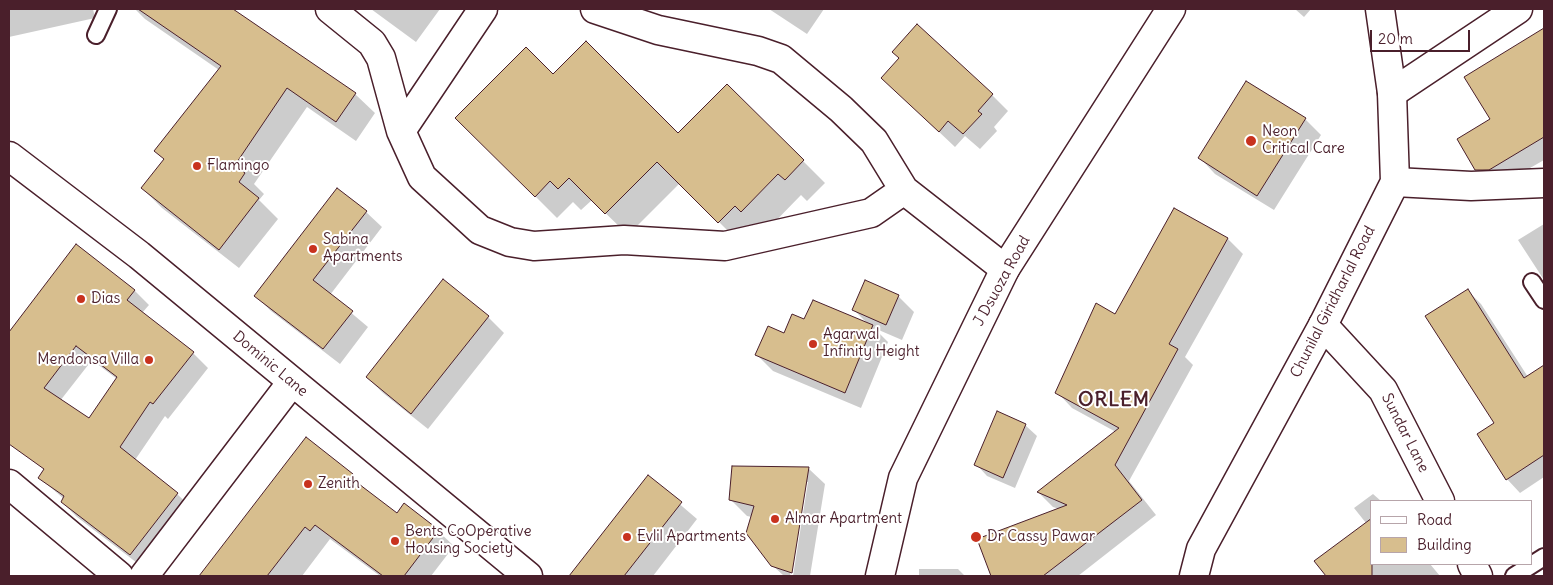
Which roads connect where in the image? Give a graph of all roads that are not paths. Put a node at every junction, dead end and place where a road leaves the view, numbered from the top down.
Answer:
1 (108, 9) edge
2 (330, 9) edge
3 (483, 9) edge
4 (595, 9) edge
5 (1171, 9) edge
6 (1380, 9) edge
7 (1518, 9) edge
8 (96, 34) dead end
9 (1392, 93) junction
10 (400, 131) junction
11 (9, 156) edge
12 (1395, 182) junction
13 (1544, 183) edge
14 (904, 190) junction
15 (1005, 269) junction
16 (1532, 282) dead end
17 (1544, 300) edge
18 (1323, 325) junction
19 (292, 382) junction
20 (9, 484) edge
21 (1439, 500) edge
22 (1544, 557) edge
23 (1533, 564) edge
24 (1531, 565) edge
25 (119, 576) edge
26 (144, 576) edge
27 (528, 576) edge
28 (880, 576) edge
29 (1194, 576) edge
30 (1514, 576) edge

1 - 8 lane
2 - 10 street
3 - 10 street
4 - 14 street
5 - 15 street, J Dsuoza Road
6 - 9 street, Chunilal Giridharlal Road
7 - 9 street
9 - 12 street, Chunilal Giridharlal Road
10 - 14 street
11 - 19 street, Dominic Lane
12 - 13 street
12 - 18 street, Chunilal Giridharlal Road
14 - 15 street
15 - 28 street, J Dsuoza Road
16 - 17 lane
18 - 21 street, Sundar Lane
18 - 29 street, Chunilal Giridharlal Road
19 - 26 street
19 - 27 street, Dominic Lane
20 - 25 street
22 - 23 lane
24 - 30 lane

